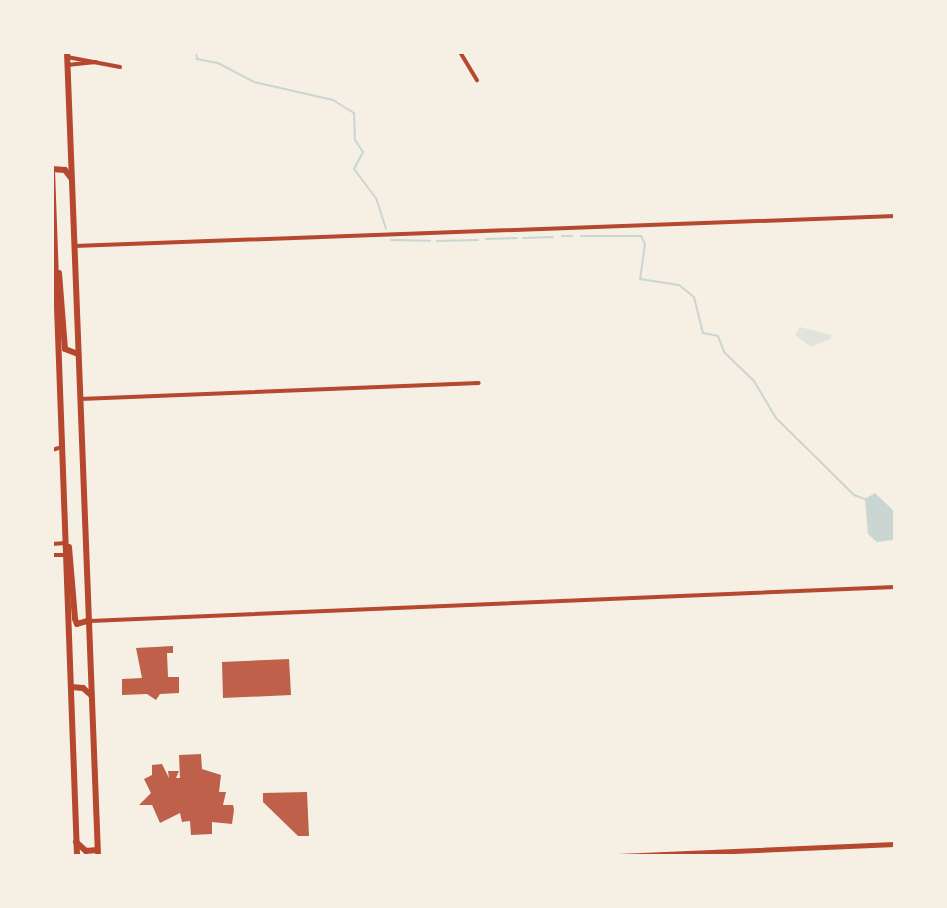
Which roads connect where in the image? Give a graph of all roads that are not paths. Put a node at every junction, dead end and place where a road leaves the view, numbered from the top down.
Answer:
1 (460, 52) edge
2 (67, 58) edge
3 (120, 67) dead end
4 (477, 80) dead end
5 (52, 170) edge
6 (72, 181) junction
7 (895, 216) edge
8 (74, 246) junction
9 (56, 266) junction
10 (78, 354) junction
11 (479, 383) dead end
12 (80, 399) junction
13 (62, 447) junction
14 (52, 450) edge
15 (82, 456) junction
16 (66, 539) junction
17 (52, 544) edge
18 (52, 555) edge
19 (66, 555) junction
20 (895, 587) edge
21 (87, 621) junction
22 (70, 668) junction
23 (90, 668) junction
24 (71, 687) junction
25 (91, 695) junction
26 (76, 842) junction
27 (895, 844) edge
28 (98, 853) edge
29 (77, 856) edge
30 (618, 856) edge

1 - 4 street
2 - 3 street
2 - 6 main road
5 - 6 main road
5 - 9 main road
6 - 8 main road
7 - 8 street
8 - 10 main road
9 - 10 main road
9 - 13 main road
10 - 12 main road
11 - 12 street
12 - 15 main road
13 - 14 street
13 - 15 main road
13 - 16 main road
15 - 21 main road
16 - 17 street
16 - 19 main road
16 - 21 main road
18 - 19 street
19 - 22 main road
20 - 21 street
21 - 23 main road
22 - 23 main road
22 - 24 main road
23 - 25 main road
24 - 25 main road
24 - 26 main road
25 - 28 main road
26 - 28 main road
26 - 29 main road
27 - 30 street

